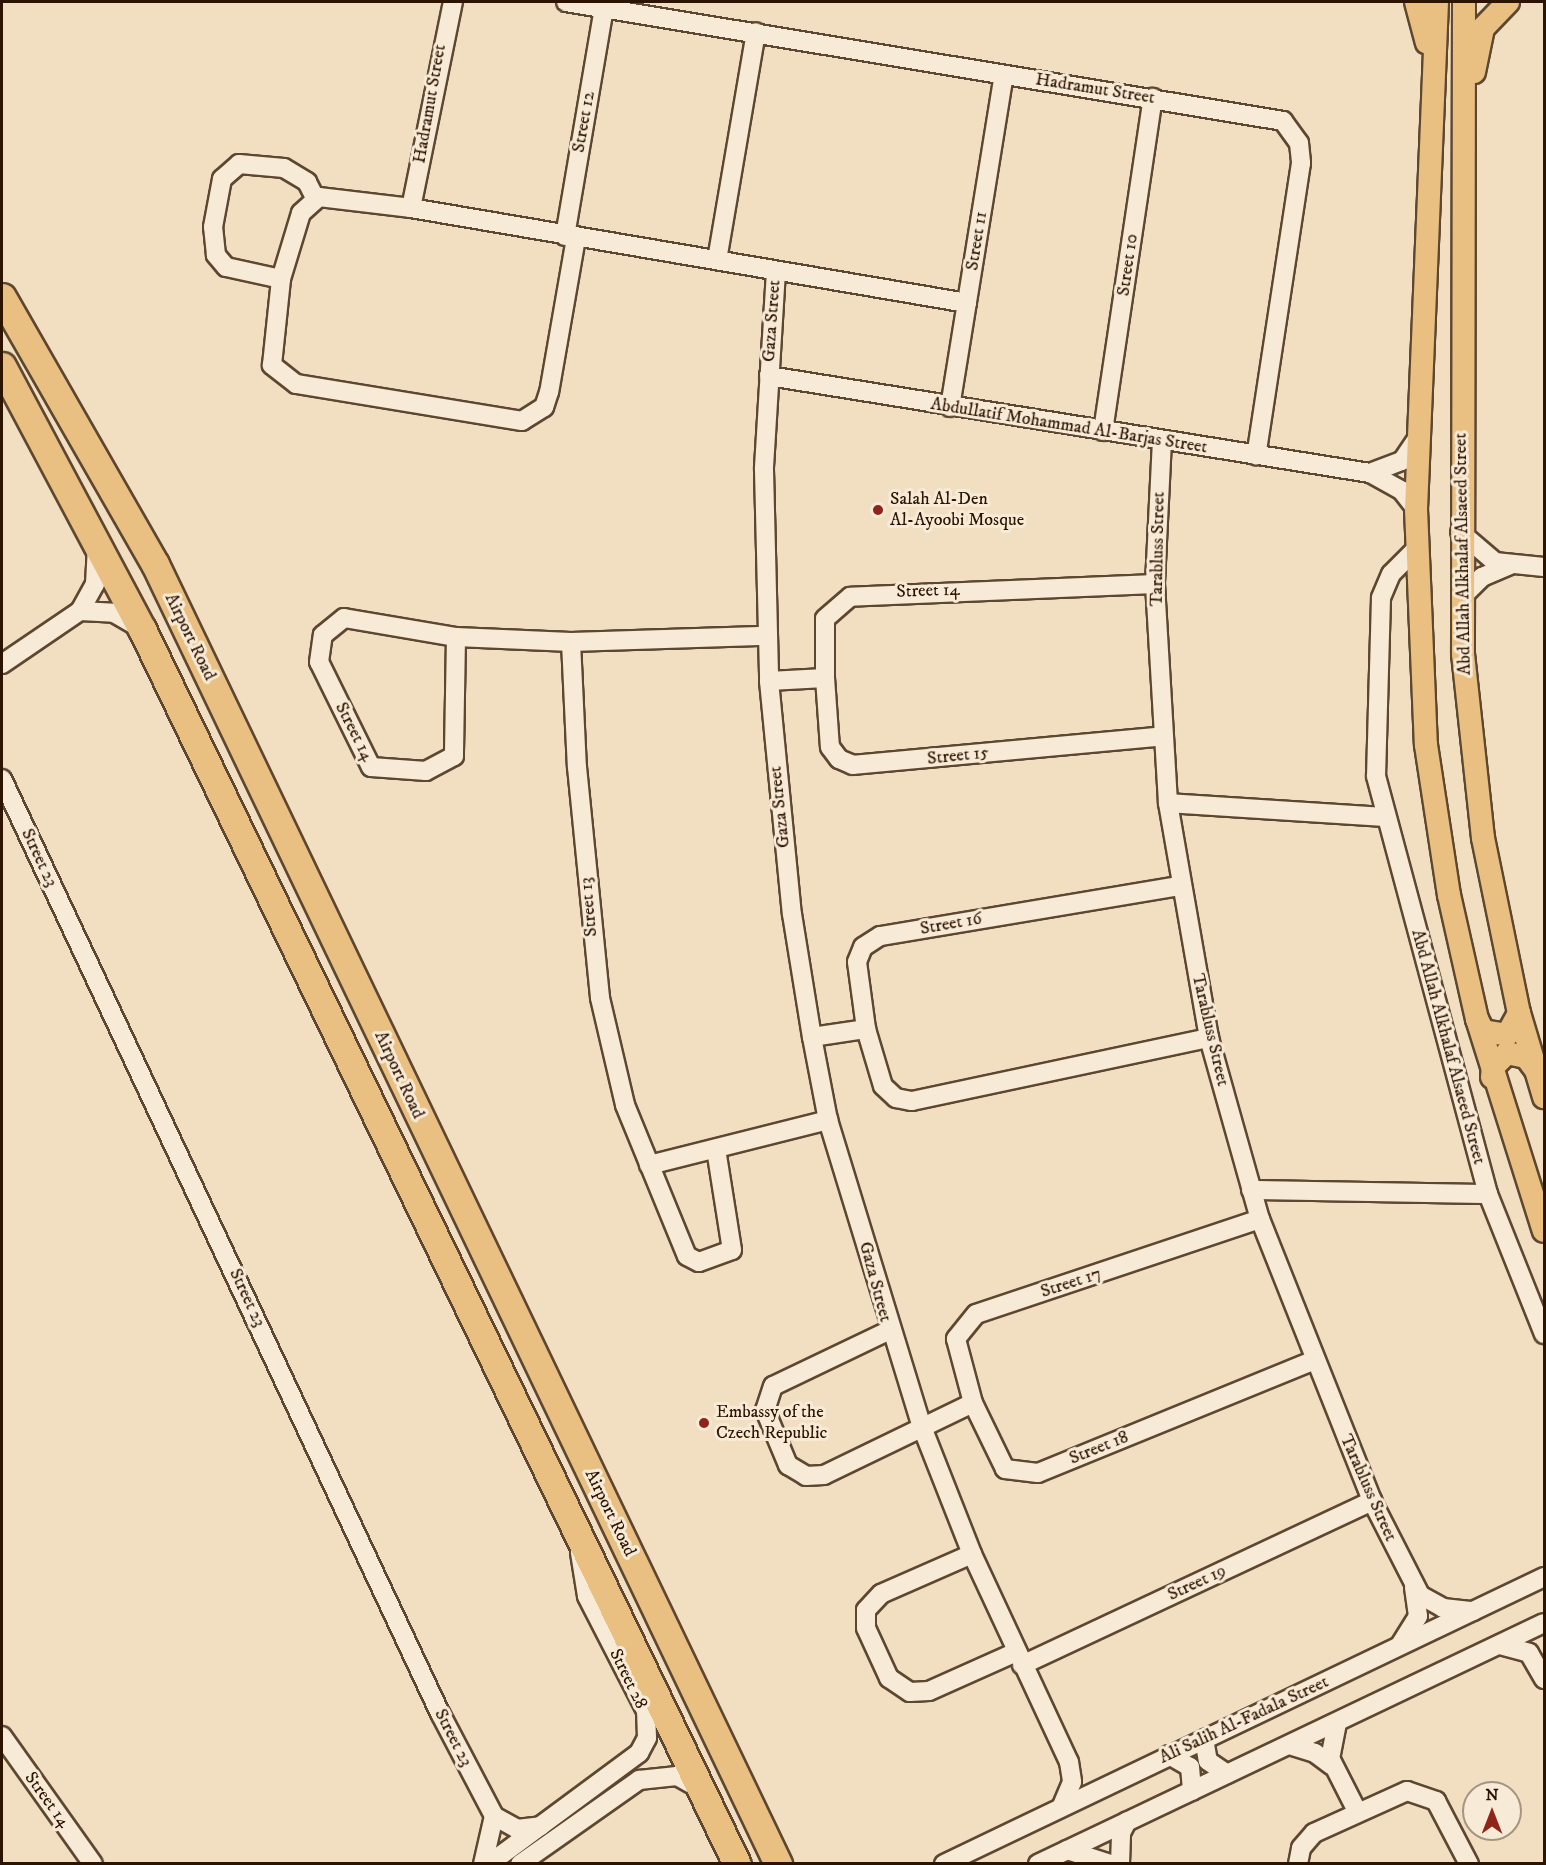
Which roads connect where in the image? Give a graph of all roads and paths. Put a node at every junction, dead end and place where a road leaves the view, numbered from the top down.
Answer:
1 (453, 2) edge
2 (566, 2) edge
3 (1416, 2) edge
4 (1437, 2) edge
5 (1464, 2) edge
6 (1508, 2) edge
7 (604, 8) junction
8 (756, 32) junction
9 (1432, 67) junction
10 (1004, 75) junction
11 (1153, 98) junction
12 (1465, 120) junction
13 (315, 198) junction
14 (411, 208) junction
15 (570, 237) junction
16 (717, 260) junction
17 (776, 271) junction
18 (281, 279) junction
19 (2, 297) edge
20 (967, 303) junction
21 (1424, 332) junction
22 (1463, 332) junction
23 (2, 366) edge
24 (769, 376) junction
25 (950, 407) junction
26 (1103, 431) junction
27 (1418, 437) junction
28 (1162, 440) junction
29 (1256, 456) junction
30 (1370, 473) junction
31 (1416, 509) junction
32 (1460, 532) junction
33 (97, 543) junction
34 (1416, 549) junction
35 (1510, 565) junction
36 (1545, 567) edge
37 (1155, 584) junction
38 (1461, 598) junction
39 (80, 611) junction
40 (142, 629) junction
41 (767, 636) junction
42 (456, 637) junction
43 (571, 642) junction
44 (2, 664) edge
45 (825, 678) junction
46 (769, 681) junction
47 (1163, 736) junction
48 (2, 779) edge
49 (1168, 803) junction
50 (1384, 817) junction
51 (1179, 885) junction
52 (310, 971) junction
53 (1519, 1013) junction
54 (1477, 1019) junction
55 (866, 1029) junction
56 (812, 1037) junction
57 (1209, 1038) junction
58 (1535, 1069) junction
59 (1492, 1077) junction
60 (1545, 1097) edge
61 (828, 1120) junction
62 (425, 1130) junction
63 (716, 1149) junction
64 (649, 1165) junction
65 (1251, 1190) junction
66 (1488, 1194) junction
67 (1260, 1219) junction
68 (1545, 1231) edge
69 (888, 1331) junction
70 (1545, 1334) edge
71 (1312, 1361) junction
72 (973, 1403) junction
73 (922, 1427) junction
74 (1372, 1502) junction
75 (576, 1531) junction
76 (972, 1554) junction
77 (1545, 1577) edge
78 (1414, 1587) junction
79 (1473, 1611) junction
80 (1545, 1624) edge
81 (1500, 1645) junction
82 (1400, 1646) junction
83 (1018, 1658) junction
84 (1536, 1661) junction
85 (1545, 1679) edge
86 (1337, 1723) junction
87 (2, 1736) edge
88 (1204, 1739) junction
89 (1289, 1745) junction
90 (1169, 1755) junction
91 (1069, 1762) junction
92 (1332, 1766) junction
93 (1227, 1774) junction
94 (1112, 1782) junction
95 (702, 1790) junction
96 (1192, 1791) junction
97 (1062, 1806) junction
98 (1357, 1811) junction
99 (494, 1816) junction
100 (1127, 1821) junction
101 (541, 1826) junction
102 (978, 1849) junction
103 (1067, 1850) junction
104 (93, 1863) edge
105 (483, 1863) edge
106 (489, 1863) edge
107 (520, 1863) edge
108 (737, 1863) edge
109 (778, 1863) edge
110 (944, 1863) edge
111 (964, 1863) edge
112 (1038, 1863) edge
113 (1110, 1863) edge
114 (1120, 1863) edge
115 (1298, 1863) edge
116 (1469, 1863) edge

1 - 14 street, Hadramut Street
2 - 7 street, Hadramut Street
3 - 9 main road
4 - 9 main road, Abd Allah Alkhalaf Alsaeed Street
5 - 12 main road, Abd Allah Alkhalaf Alsaeed Street
6 - 12 main road
7 - 8 street, Hadramut Street
7 - 15 street, Street 12
8 - 10 street, Hadramut Street
8 - 16 street
9 - 21 main road, Abd Allah Alkhalaf Alsaeed Street
10 - 11 street, Hadramut Street
10 - 20 street, Street 11
11 - 26 street, Street 10
11 - 29 street, Hadramut Street
12 - 22 main road, Abd Allah Alkhalaf Alsaeed Street
13 - 14 street
13 - 18 street
13 - 18 street
14 - 15 street
15 - 16 street
15 - 18 street
16 - 17 street
17 - 20 street
17 - 24 street, Gaza Street
19 - 62 highway, Airport Road
20 - 25 street, Street 11
21 - 22 main road
21 - 27 main road, Abd Allah Alkhalaf Alsaeed Street
22 - 32 main road, Abd Allah Alkhalaf Alsaeed Street
23 - 33 highway, Airport Road
24 - 25 street, Abdullatif Mohammad Al-Barjas Street
24 - 41 street, Gaza Street
25 - 26 street, Abdullatif Mohammad Al-Barjas Street
26 - 28 street, Abdullatif Mohammad Al-Barjas Street
27 - 30 street, Abdullatif Mohammad Al-Barjas Street
27 - 31 main road, Abd Allah Alkhalaf Alsaeed Street
28 - 29 street, Abdullatif Mohammad Al-Barjas Street
28 - 37 street, Tarabluss Street
29 - 30 street, Abdullatif Mohammad Al-Barjas Street
30 - 31 street, Abdullatif Mohammad Al-Barjas Street
31 - 34 main road, Abd Allah Alkhalaf Alsaeed Street
32 - 35 street
32 - 38 main road, Abd Allah Alkhalaf Alsaeed Street
33 - 39 street
33 - 40 highway, Airport Road
34 - 50 street, Abd Allah Alkhalaf Alsaeed Street
34 - 54 main road, Abd Allah Alkhalaf Alsaeed Street
35 - 36 street
35 - 38 street
37 - 45 street, Street 14
37 - 47 street, Tarabluss Street
38 - 53 main road, Abd Allah Alkhalaf Alsaeed Street
39 - 40 street
39 - 44 street
40 - 52 highway, Airport Road
41 - 43 street, Street 14
41 - 46 street, Gaza Street
42 - 42 street, Street 14
42 - 43 street, Street 14
43 - 64 street, Street 13
45 - 46 street
45 - 47 street, Street 15
46 - 56 street, Gaza Street
47 - 49 street, Tarabluss Street
48 - 99 street, Street 23
49 - 50 street
49 - 51 street, Tarabluss Street
50 - 66 street, Abd Allah Alkhalaf Alsaeed Street
51 - 55 street, Street 16
51 - 57 street, Tarabluss Street
52 - 62 highway
52 - 75 highway, Airport Road
53 - 54 main road
53 - 58 main road, Abd Allah Alkhalaf Alsaeed Street
54 - 59 main road, Abd Allah Alkhalaf Alsaeed Street
55 - 56 street
55 - 57 street
56 - 61 street, Gaza Street
57 - 65 street, Tarabluss Street
58 - 59 main road
58 - 60 main road, Abd Allah Alkhalaf Alsaeed Street
59 - 68 main road, Abd Allah Alkhalaf Alsaeed Street
61 - 63 street
61 - 69 street, Gaza Street
62 - 109 highway, Airport Road
63 - 64 street
63 - 64 street, Street 13
65 - 66 street
65 - 67 street, Tarabluss Street
66 - 70 street, Abd Allah Alkhalaf Alsaeed Street
67 - 71 street, Tarabluss Street
67 - 72 street, Street 17
69 - 73 street, Gaza Street
69 - 73 street, Gaza Street
71 - 72 street, Street 18
71 - 74 street, Tarabluss Street
72 - 73 street
73 - 76 street, Gaza Street
74 - 78 street, Tarabluss Street
74 - 83 street, Street 19
75 - 95 highway, Airport Road
75 - 101 street, Street 28
76 - 83 street, Gaza Street
76 - 83 street
77 - 79 street, Ali Salih Al-Fadala Street
78 - 79 street, Tarabluss Street
78 - 82 street, Tarabluss Street
79 - 82 street, Ali Salih Al-Fadala Street
80 - 81 street
80 - 84 street
81 - 84 street
81 - 86 street
82 - 88 street, Ali Salih Al-Fadala Street
83 - 91 street, Gaza Street
84 - 85 street
86 - 89 street
86 - 92 street
87 - 104 street, Street 14
88 - 90 street, Ali Salih Al-Fadala Street
88 - 93 street
89 - 92 street
89 - 93 street
90 - 94 street, Ali Salih Al-Fadala Street
90 - 96 street
91 - 94 street, Gaza Street
91 - 97 street, Gaza Street
92 - 98 street
93 - 96 street
94 - 97 street, Ali Salih Al-Fadala Street
95 - 107 street
95 - 108 highway, Airport Road
96 - 100 street
97 - 102 street, Ali Salih Al-Fadala Street
98 - 115 street
98 - 116 street
99 - 101 street
99 - 105 street
100 - 103 street
100 - 114 street
101 - 106 street, Street 28
102 - 110 street, Ali Salih Al-Fadala Street
102 - 111 street
103 - 112 street
103 - 113 street

